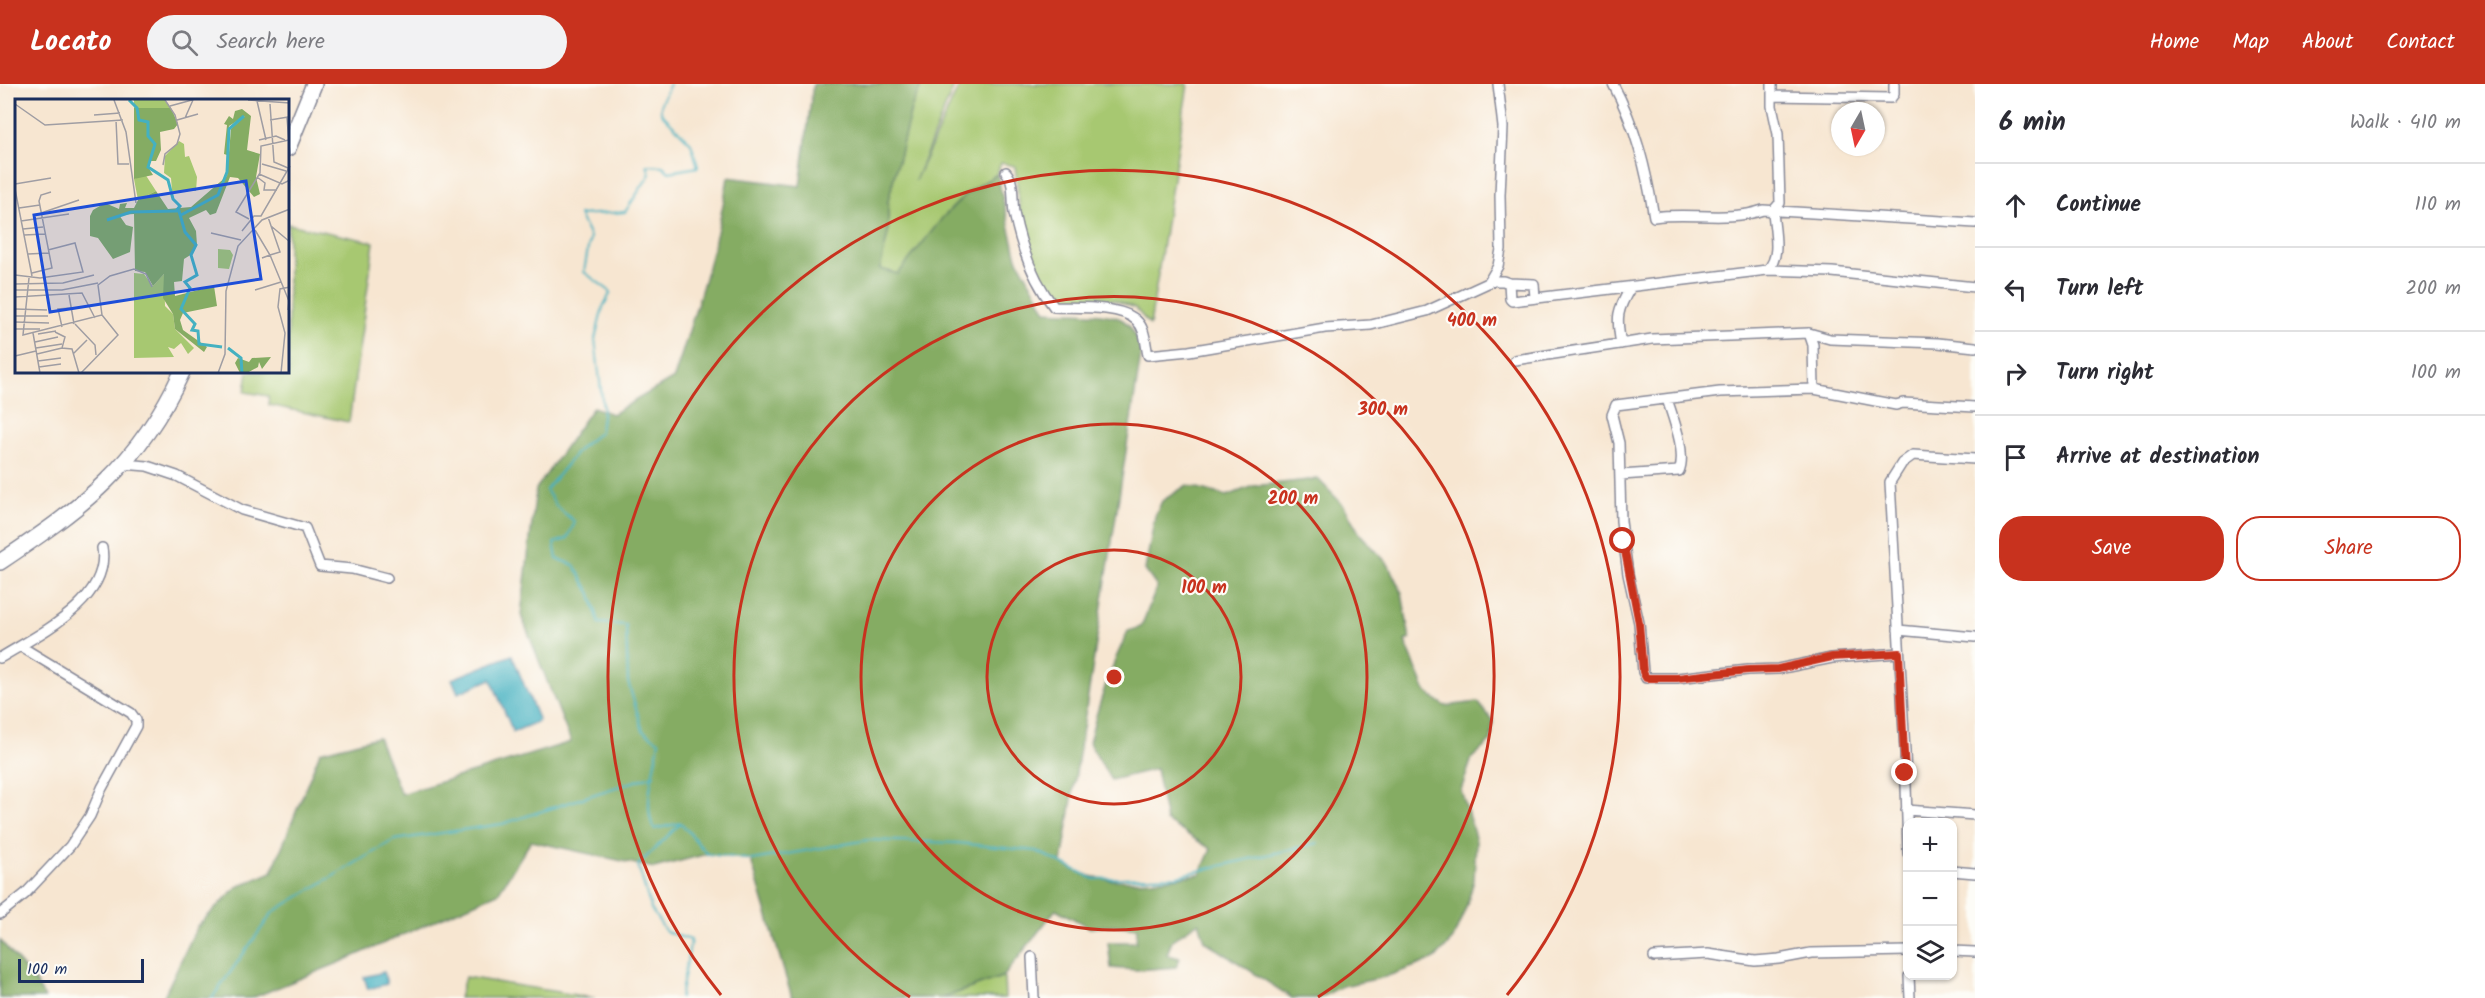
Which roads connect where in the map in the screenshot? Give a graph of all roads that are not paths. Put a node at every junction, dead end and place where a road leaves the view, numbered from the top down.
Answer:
1 (314, 84) edge
2 (1498, 84) edge
3 (1613, 84) edge
4 (1772, 84) edge
5 (1894, 84) edge
6 (1772, 96) junction
7 (290, 143) edge
8 (1006, 172) dead end
9 (1776, 207) junction
10 (1975, 223) edge
11 (1767, 270) junction
12 (1489, 281) junction
13 (1509, 284) junction
14 (1631, 287) junction
15 (1975, 287) edge
16 (1535, 298) junction
17 (1809, 333) junction
18 (1621, 344) junction
19 (1975, 347) edge
20 (1515, 360) dead end
21 (181, 374) edge
22 (1814, 389) junction
23 (1667, 399) junction
24 (1975, 407) edge
25 (1975, 459) edge
26 (123, 465) junction
27 (1621, 476) junction
28 (102, 548) dead end
29 (0, 562) edge
30 (387, 578) dead end
31 (1898, 630) junction
32 (1975, 637) edge
33 (20, 646) junction
34 (1899, 653) junction
35 (0, 658) edge
36 (1906, 810) junction
37 (1975, 815) edge
38 (1906, 818) edge
39 (1957, 871) edge
40 (1975, 873) edge
41 (0, 914) edge
42 (1903, 951) edge
43 (1957, 951) edge
44 (1975, 951) edge
45 (1032, 957) dead end
46 (1654, 957) dead end
47 (1909, 980) edge
48 (1034, 998) edge
49 (1910, 998) edge

1 - 7 main road
2 - 12 street
3 - 9 street
4 - 6 street
5 - 6 street
6 - 9 street
8 - 12 street
9 - 10 street
9 - 11 street
11 - 14 street
11 - 15 street
12 - 13 street
13 - 16 street
13 - 16 street
14 - 16 street
14 - 18 street
17 - 18 street
17 - 19 street
17 - 22 street
18 - 20 street
21 - 26 main road
22 - 23 street
22 - 24 street
23 - 27 street
23 - 27 street
25 - 31 street
26 - 29 main road
26 - 30 street
27 - 34 street
28 - 33 street
31 - 32 street
31 - 34 street
33 - 35 street
33 - 41 street
34 - 36 street
36 - 37 street
36 - 38 street
39 - 40 street
42 - 46 street
43 - 44 street
45 - 48 street
47 - 49 street

